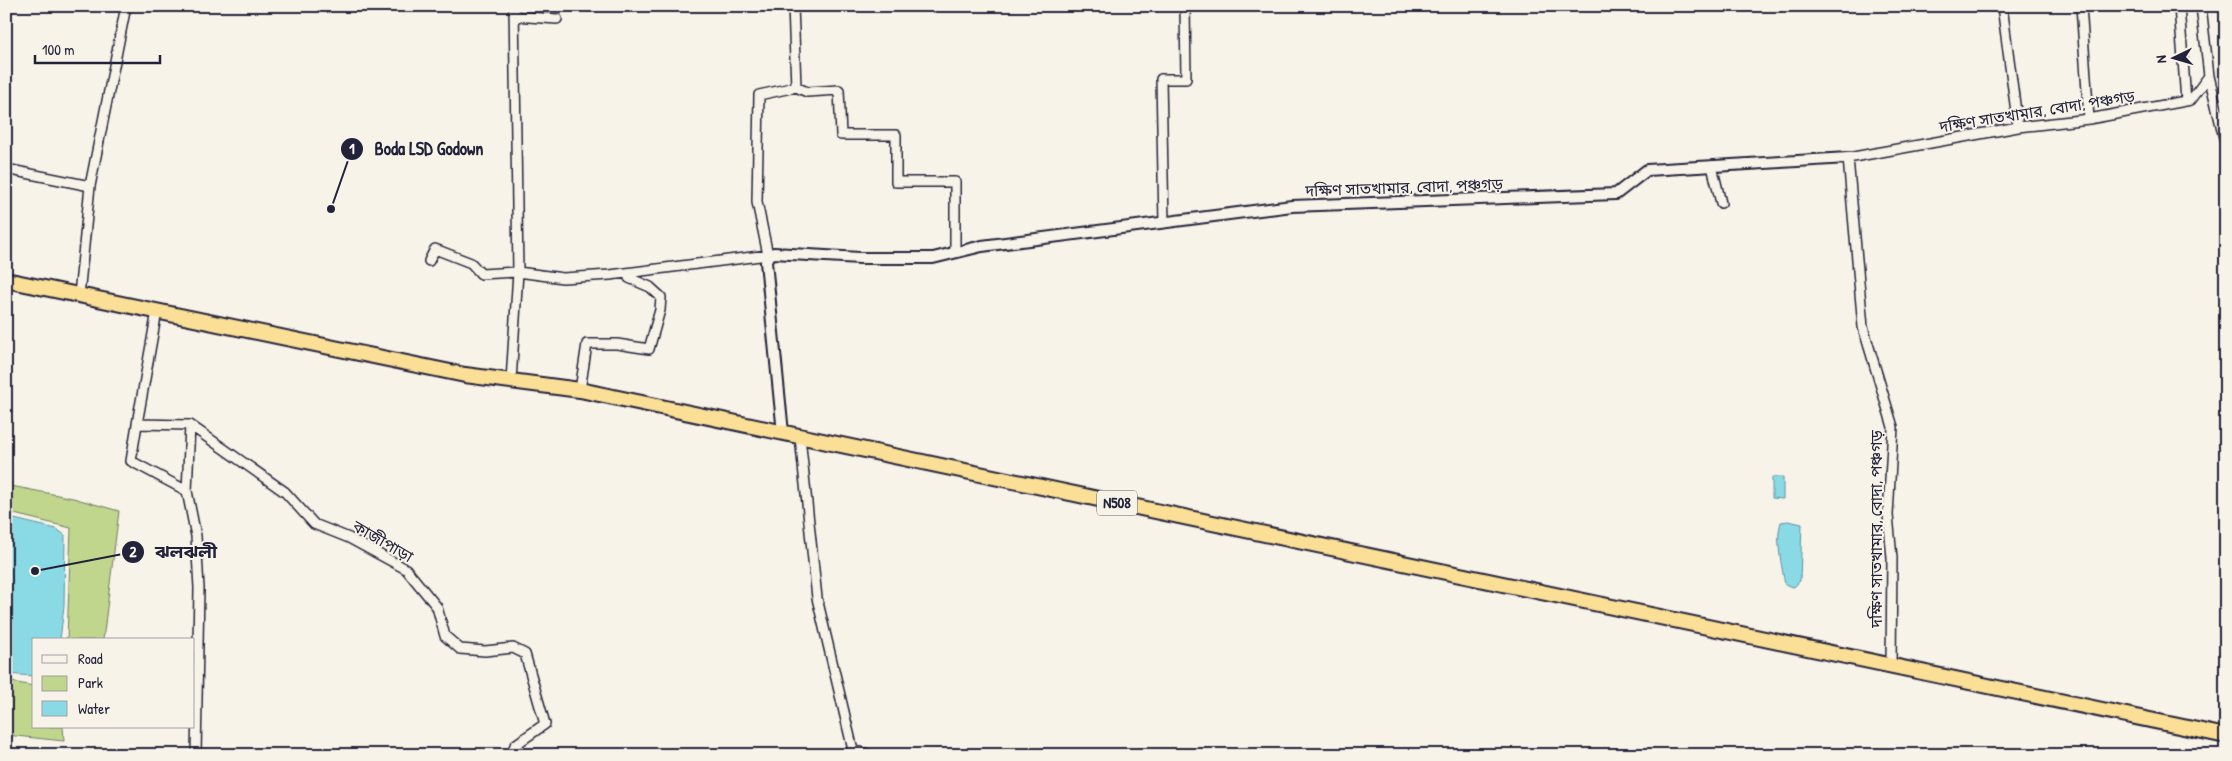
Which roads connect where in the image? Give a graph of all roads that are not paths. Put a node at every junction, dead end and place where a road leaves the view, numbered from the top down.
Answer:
1 (126, 6) edge
2 (794, 6) edge
3 (1185, 6) edge
4 (2002, 6) edge
5 (2081, 6) edge
6 (2179, 6) edge
7 (2201, 6) edge
8 (514, 11) edge
9 (557, 19) dead end
10 (2209, 76) junction
11 (796, 87) junction
12 (2186, 101) junction
13 (2089, 119) junction
14 (2018, 127) junction
15 (2226, 146) edge
16 (1848, 158) junction
17 (1712, 166) junction
18 (6, 169) edge
19 (90, 186) junction
20 (1721, 203) dead end
21 (1164, 223) junction
22 (955, 252) junction
23 (768, 255) junction
24 (429, 261) dead end
25 (518, 272) junction
26 (629, 278) dead end
27 (6, 280) edge
28 (79, 295) junction
29 (157, 311) junction
30 (510, 381) junction
31 (580, 390) junction
32 (140, 406) junction
33 (190, 425) junction
34 (782, 433) junction
35 (800, 437) junction
36 (187, 491) junction
37 (1891, 665) junction
38 (2226, 736) edge
39 (196, 755) edge
40 (512, 755) edge
41 (871, 755) edge

1 - 19 street
2 - 11 street
3 - 21 street
4 - 14 street
5 - 13 street
6 - 12 street
7 - 10 street
8 - 9 street
8 - 25 street
10 - 12 street
10 - 15 street
11 - 22 street
11 - 23 street
12 - 13 street, দক্ষিণ সাতখামার, বোদা, পঞ্চগড়
13 - 14 street, দক্ষিণ সাতখামার, বোদা, পঞ্চগড়
14 - 16 street, দক্ষিণ সাতখামার, বোদা, পঞ্চগড়
16 - 17 street, দক্ষিণ সাতখামার, বোদা, পঞ্চগড়
16 - 37 street, দক্ষিণ সাতখামার, বোদা, পঞ্চগড়
17 - 20 street
17 - 21 street, দক্ষিণ সাতখামার, বোদা, পঞ্চগড়
18 - 19 street
19 - 28 street
21 - 22 street, দক্ষিণ সাতখামার, বোদা, পঞ্চগড়
22 - 23 street, দক্ষিণ সাতখামার, বোদা, পঞ্চগড়
23 - 25 street, দক্ষিণ সাতখামার, বোদা, পঞ্চগড়
23 - 34 street
24 - 25 street, দক্ষিণ সাতখামার, বোদা, পঞ্চগড়
25 - 30 street
26 - 31 street
27 - 28 highway, N508
28 - 29 highway, N508
29 - 30 highway, N508
29 - 32 street
30 - 31 highway, N508
31 - 34 highway, N508
32 - 33 street
32 - 36 street
33 - 36 street
33 - 40 street, কাজীপাড়া
34 - 35 highway, N508
35 - 37 highway, N508
35 - 41 street
36 - 39 street
37 - 38 highway, N508

